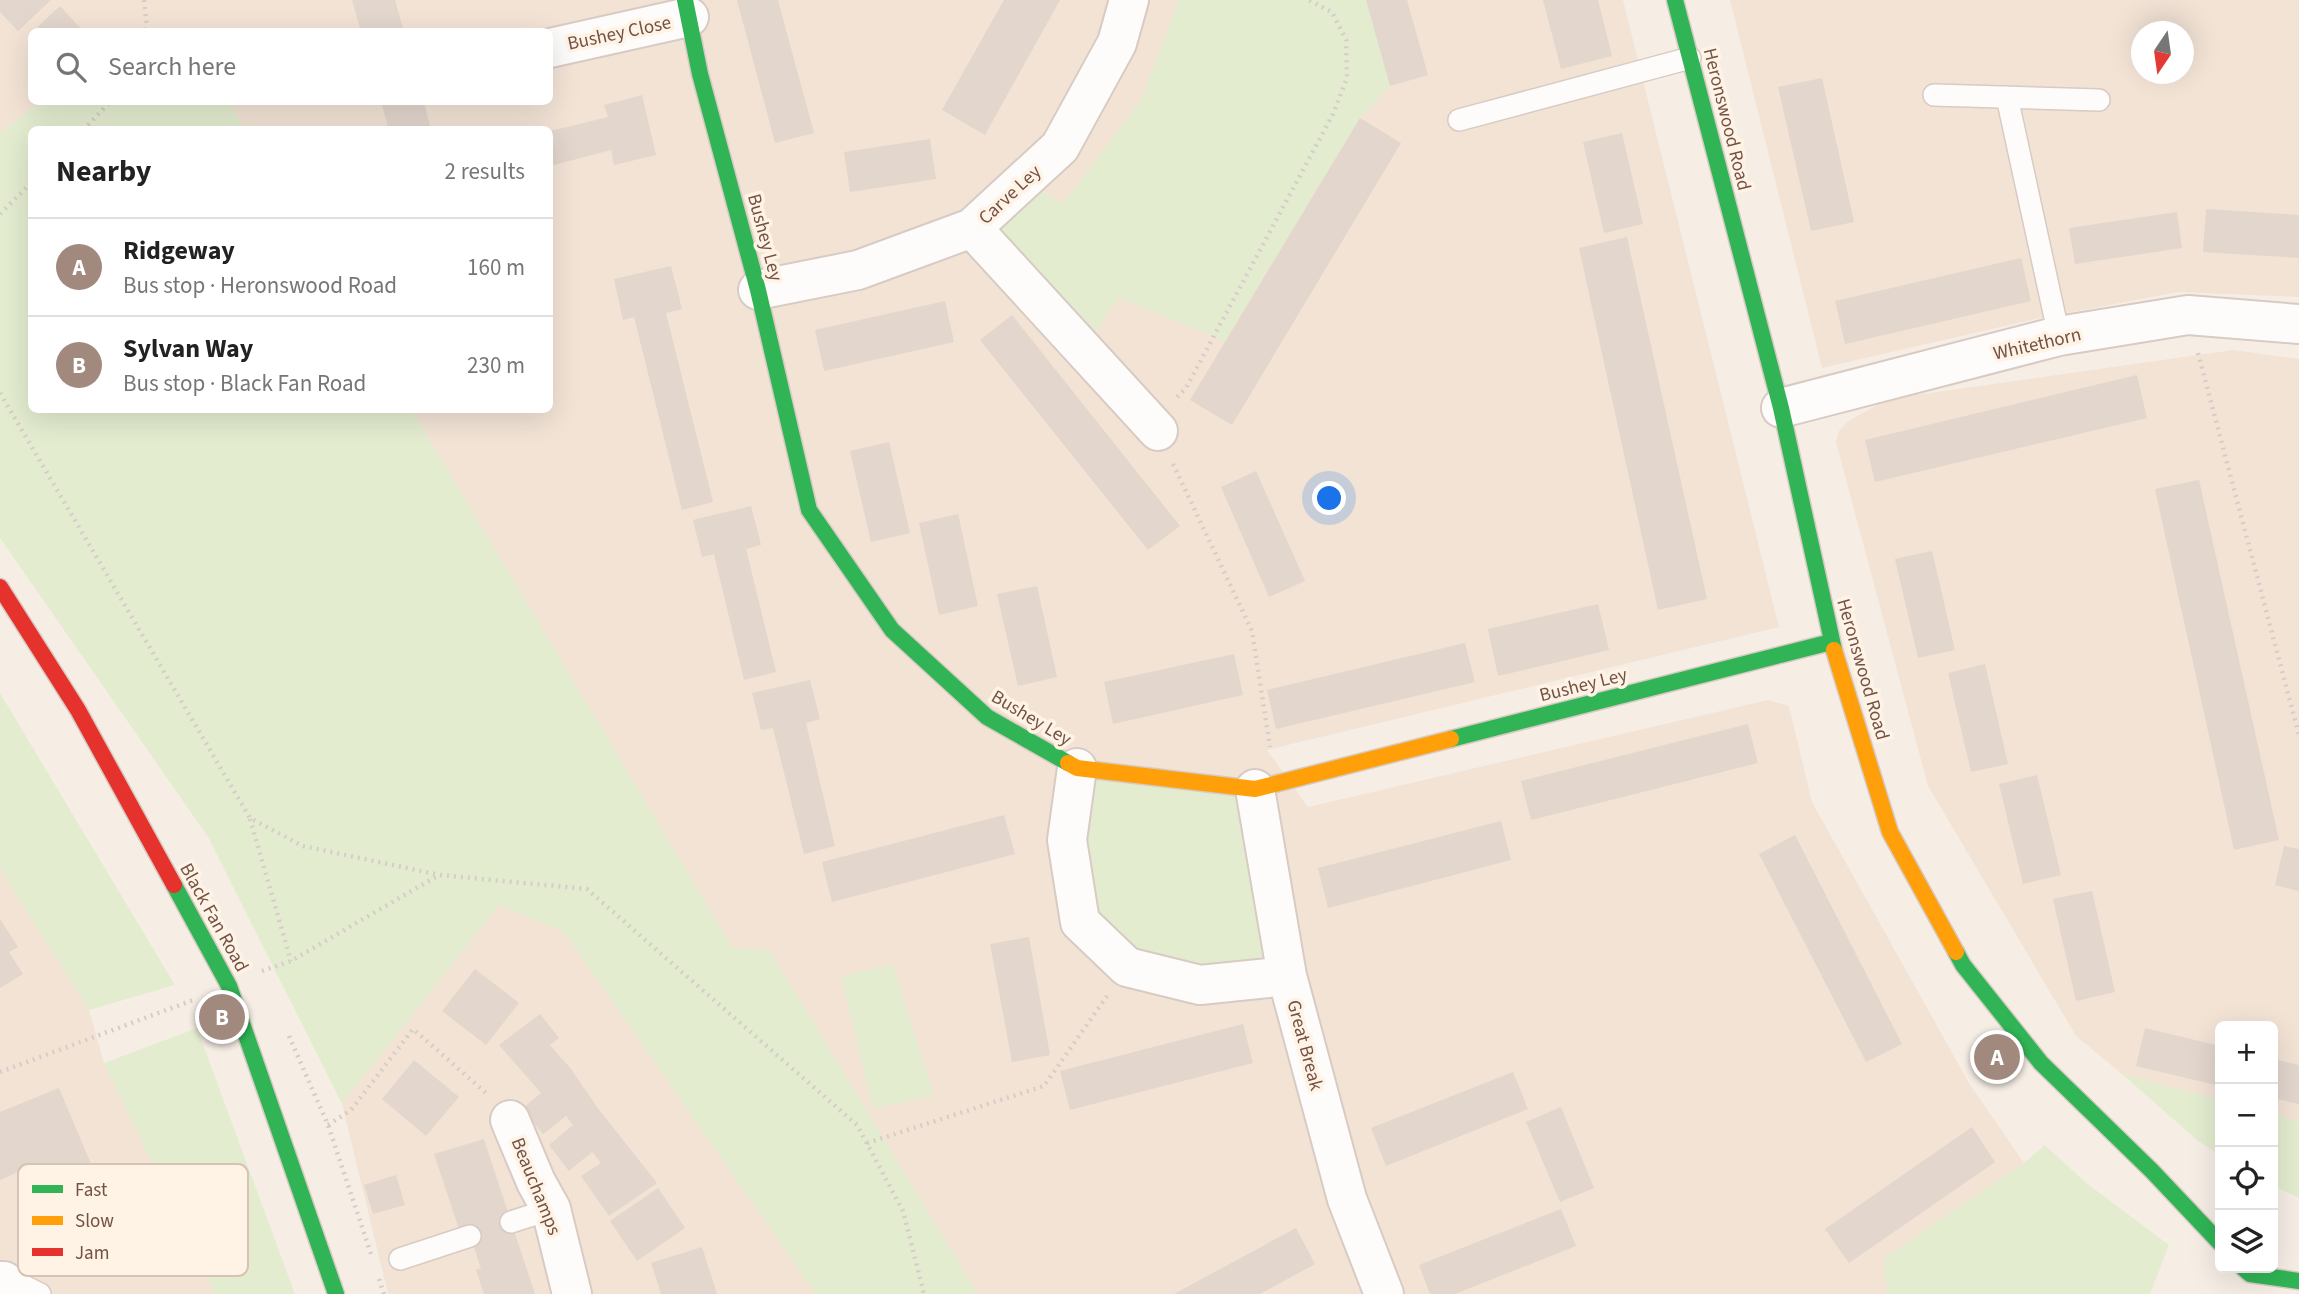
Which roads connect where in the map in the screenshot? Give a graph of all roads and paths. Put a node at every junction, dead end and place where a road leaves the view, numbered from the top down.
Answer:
1 (144, 0) edge
2 (1129, 0) edge
3 (1309, 0) edge
4 (1675, 0) edge
5 (687, 9) edge
6 (147, 28) edge
7 (553, 47) edge
8 (1690, 58) junction
9 (1934, 95) dead end
10 (2007, 97) junction
11 (2099, 100) dead end
12 (107, 105) edge
13 (1459, 120) dead end
14 (87, 126) edge
15 (28, 185) edge
16 (0, 214) edge
17 (972, 228) junction
18 (758, 289) junction
19 (2188, 315) junction
20 (2299, 324) edge
21 (2059, 336) junction
22 (0, 393) edge
23 (1781, 408) junction
24 (1153, 427) junction
25 (0, 587) edge
26 (1831, 642) junction
27 (2299, 735) edge
28 (1077, 768) junction
29 (1265, 786) junction
30 (250, 818) junction
31 (440, 875) junction
32 (291, 961) junction
33 (1127, 967) junction
34 (1287, 976) junction
35 (266, 984) dead end
36 (195, 999) dead end
37 (288, 1033) dead end
38 (1, 1071) edge
39 (510, 1120) joint
40 (328, 1125) junction
41 (867, 1143) junction
42 (551, 1209) junction
43 (511, 1222) dead end
44 (470, 1236) dead end
45 (2215, 1238) edge
46 (371, 1255) dead end
47 (400, 1259) dead end
48 (376, 1268) dead end
49 (2245, 1276) edge
50 (2, 1281) edge
51 (2299, 1281) edge
52 (40, 1294) edge
53 (336, 1294) edge
54 (384, 1294) edge
55 (572, 1294) edge
56 (924, 1294) edge
57 (1384, 1294) edge

1 - 6 path
2 - 17 street, Carve Ley
3 - 24 path
4 - 8 street, Heronswood Road
5 - 7 street, Bushey Close
5 - 18 street, Bushey Ley
8 - 13 lane
8 - 23 street, Heronswood Road
9 - 10 lane
10 - 11 lane
10 - 21 lane
12 - 14 path
15 - 16 path
17 - 18 street, Carve Ley
17 - 24 street
18 - 28 street, Bushey Ley
19 - 20 street, Whitethorn
19 - 21 street, Whitethorn
19 - 27 path
21 - 23 street, Whitethorn
22 - 30 path
23 - 26 street, Heronswood Road
24 - 29 path
25 - 53 street, Black Fan Road
26 - 29 street, Bushey Ley
26 - 45 street, Heronswood Road
28 - 29 street, Bushey Ley
28 - 33 street
29 - 34 street, Great Break
30 - 31 path
30 - 32 path
31 - 32 path
31 - 41 path
32 - 35 path
33 - 34 street
33 - 41 path
34 - 57 street, Great Break
36 - 38 path
37 - 40 path
39 - 40 path
39 - 42 street, Beauchamps
40 - 46 path
41 - 56 path
42 - 43 lane
42 - 55 street, Beauchamps
44 - 47 lane
48 - 54 path
49 - 51 street
50 - 52 lane

